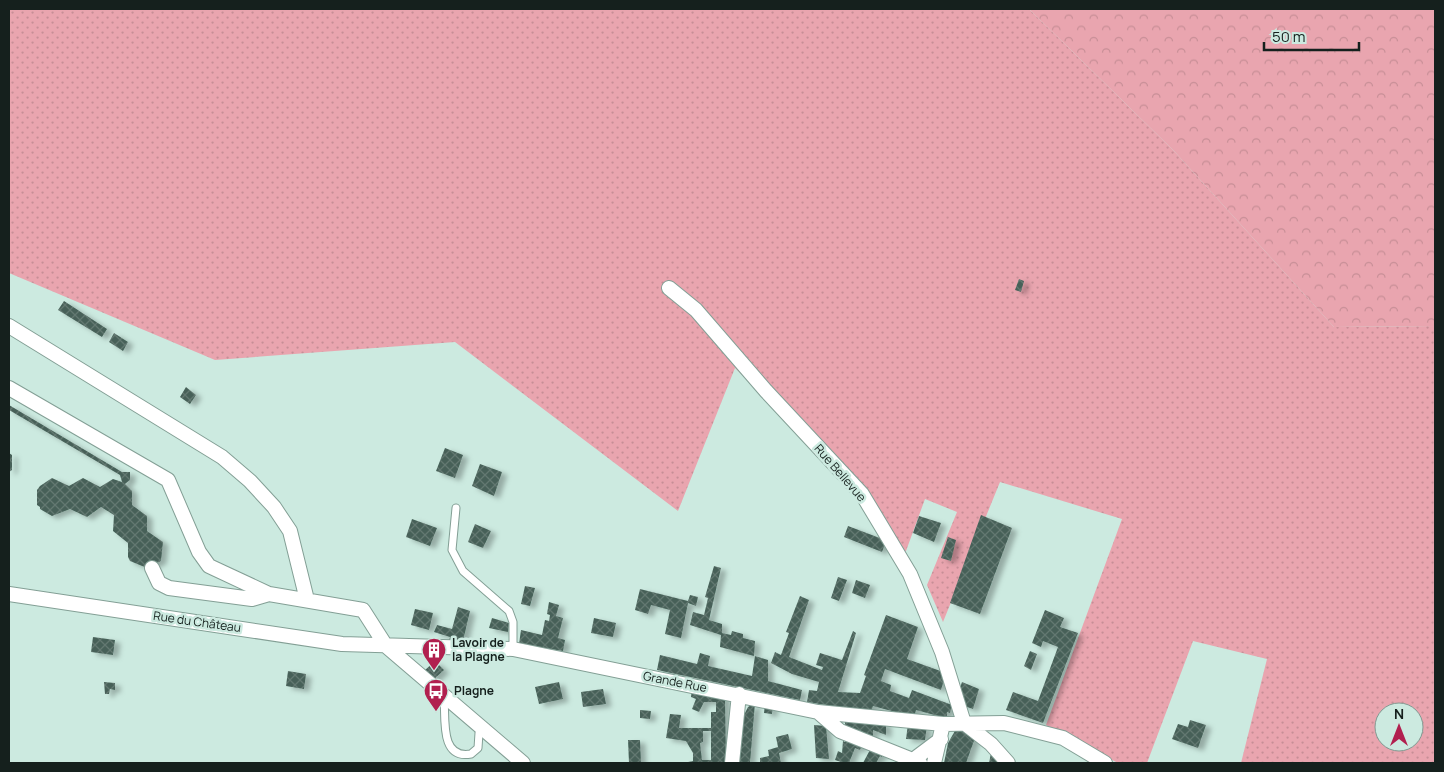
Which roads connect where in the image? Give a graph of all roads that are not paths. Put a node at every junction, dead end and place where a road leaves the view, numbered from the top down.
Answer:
1 (669, 288) dead end
2 (9, 326) edge
3 (9, 388) edge
4 (456, 508) dead end
5 (152, 568) dead end
6 (9, 594) edge
7 (269, 594) junction
8 (307, 600) junction
9 (386, 646) junction
10 (513, 649) junction
11 (739, 694) junction
12 (444, 696) junction
13 (818, 712) junction
14 (964, 723) junction
15 (943, 724) junction
16 (482, 727) junction
17 (940, 739) junction
18 (916, 762) edge
19 (523, 763) edge
20 (732, 763) edge
21 (934, 763) edge
22 (1008, 763) edge
23 (1105, 763) edge

1 - 14 street, Rue Bellevue
2 - 8 street
3 - 7 street
4 - 10 lane
5 - 7 street
6 - 9 street, Rue du Château
7 - 8 street
8 - 9 street
9 - 10 street, Grande Rue
9 - 12 street
10 - 11 street, Grande Rue
11 - 13 street, Grande Rue
11 - 20 street
12 - 16 street
12 - 16 lane
13 - 15 street, Grande Rue
13 - 18 street
14 - 15 street, Grande Rue
14 - 22 street
14 - 23 street, Grande Rue
15 - 17 street
16 - 19 street
17 - 18 street
17 - 21 street

